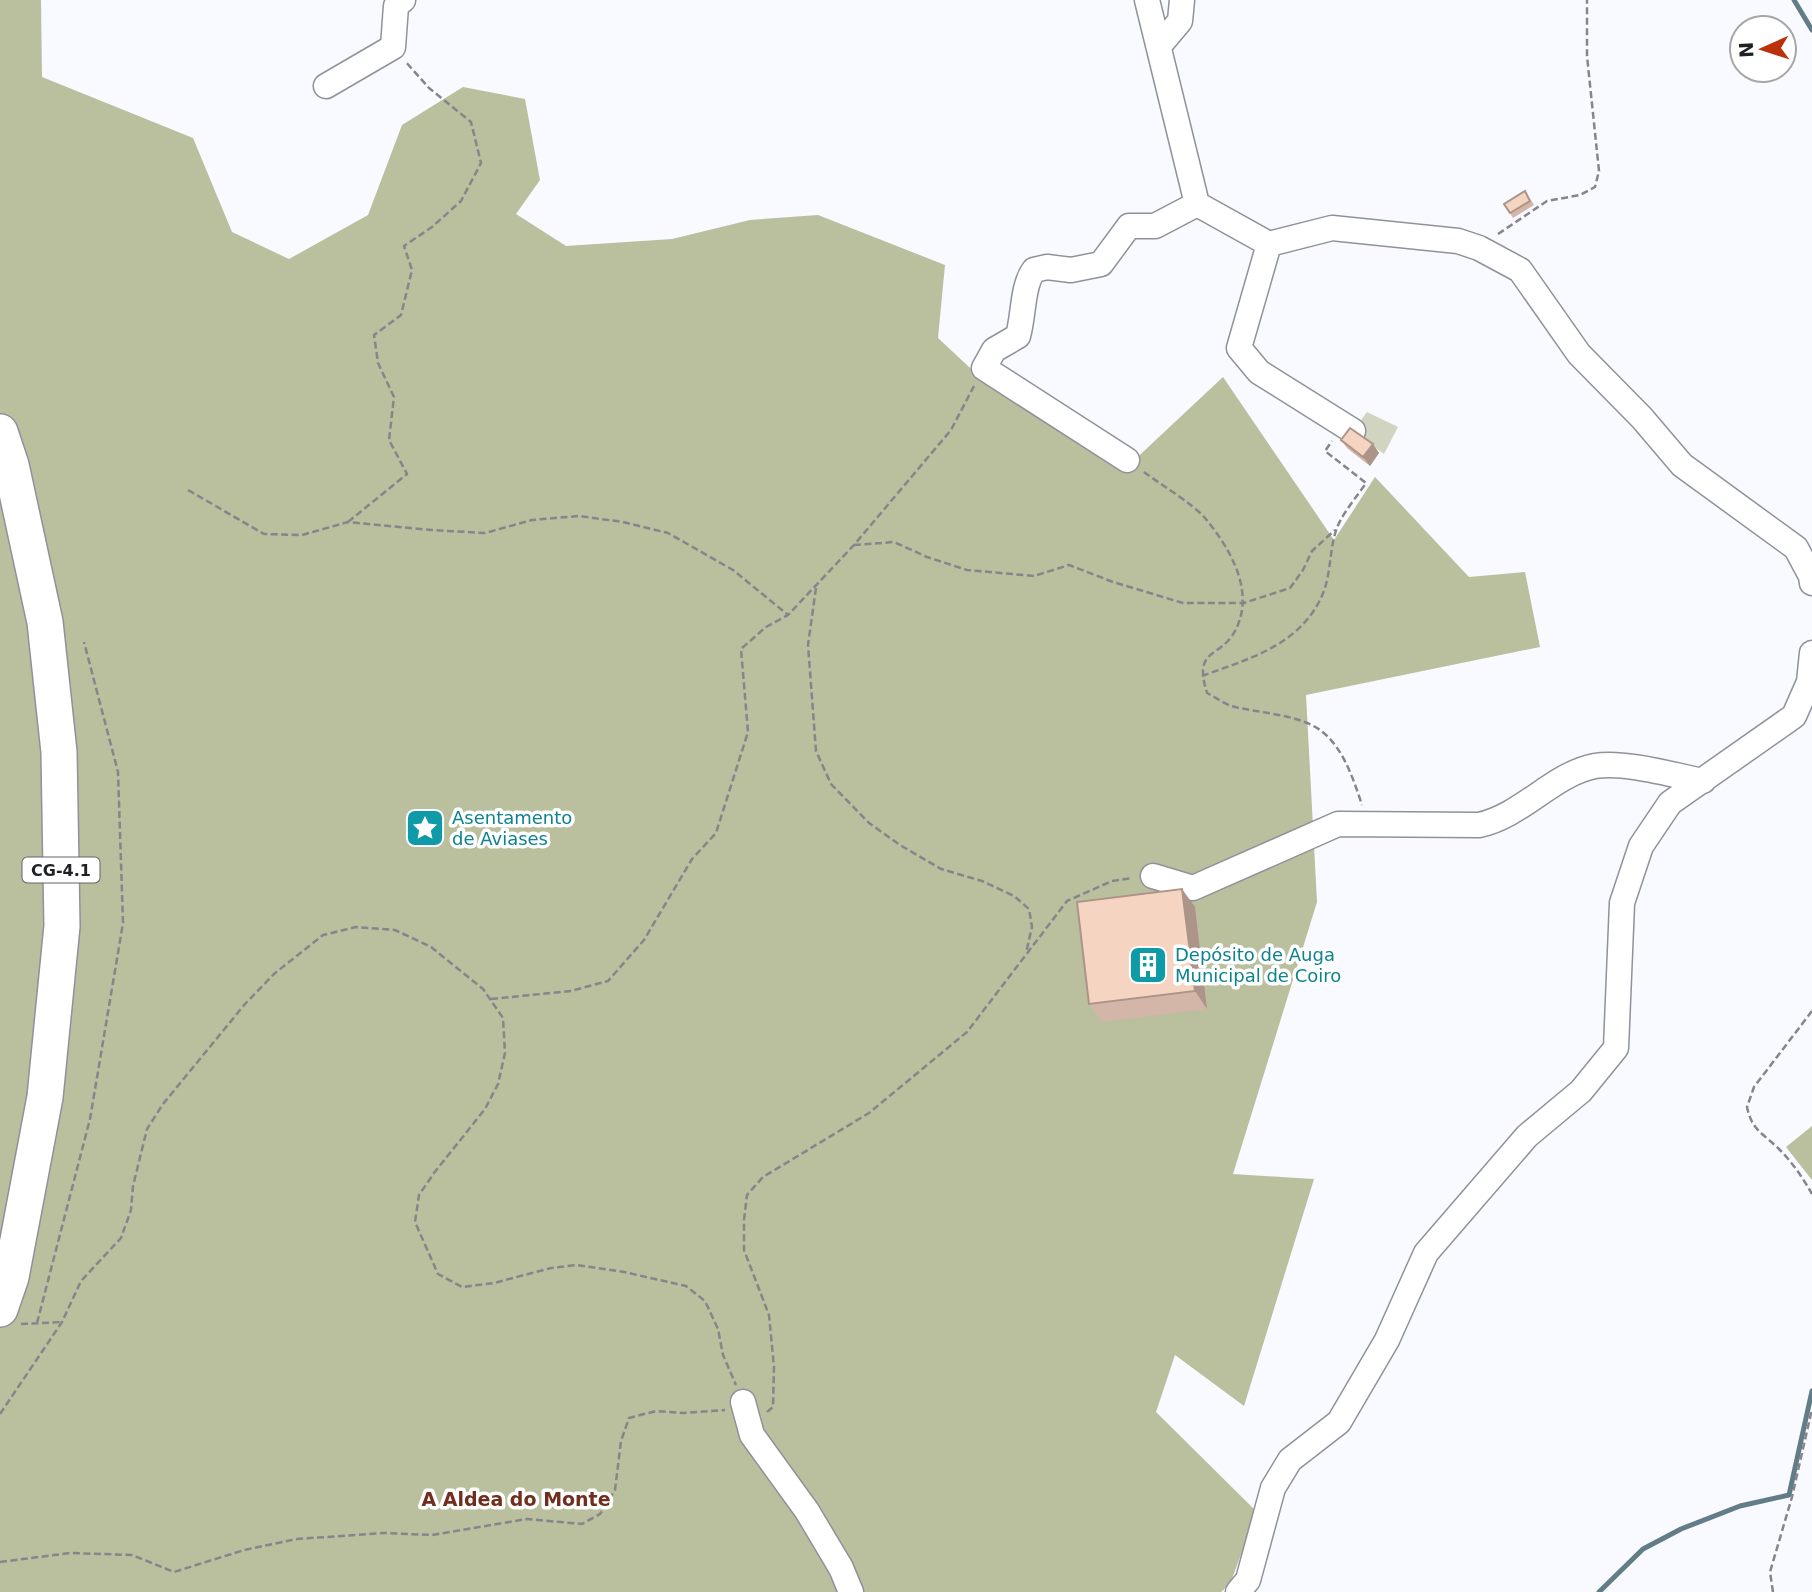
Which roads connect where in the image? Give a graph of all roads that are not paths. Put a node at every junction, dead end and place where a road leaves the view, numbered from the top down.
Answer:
1 (403, 0) edge
2 (1147, 0) edge
3 (1182, 0) edge
4 (1159, 47) junction
5 (326, 86) dead end
6 (1197, 204) junction
7 (1269, 244) junction
8 (1348, 428) edge
9 (0, 432) edge
10 (1127, 460) road end
11 (1812, 583) edge
12 (1812, 653) edge
13 (1811, 682) edge
14 (1703, 781) junction
15 (1153, 876) road end
16 (0, 1309) edge
17 (743, 1402) road end
18 (851, 1592) edge
19 (1238, 1592) edge

1 - 5 street
2 - 4 street
3 - 4 street
4 - 6 street
6 - 7 street
6 - 10 street
7 - 8 street
7 - 11 street
9 - 16 highway, CG-4.1
12 - 13 street
13 - 14 street
14 - 15 street
14 - 19 street
17 - 18 street

